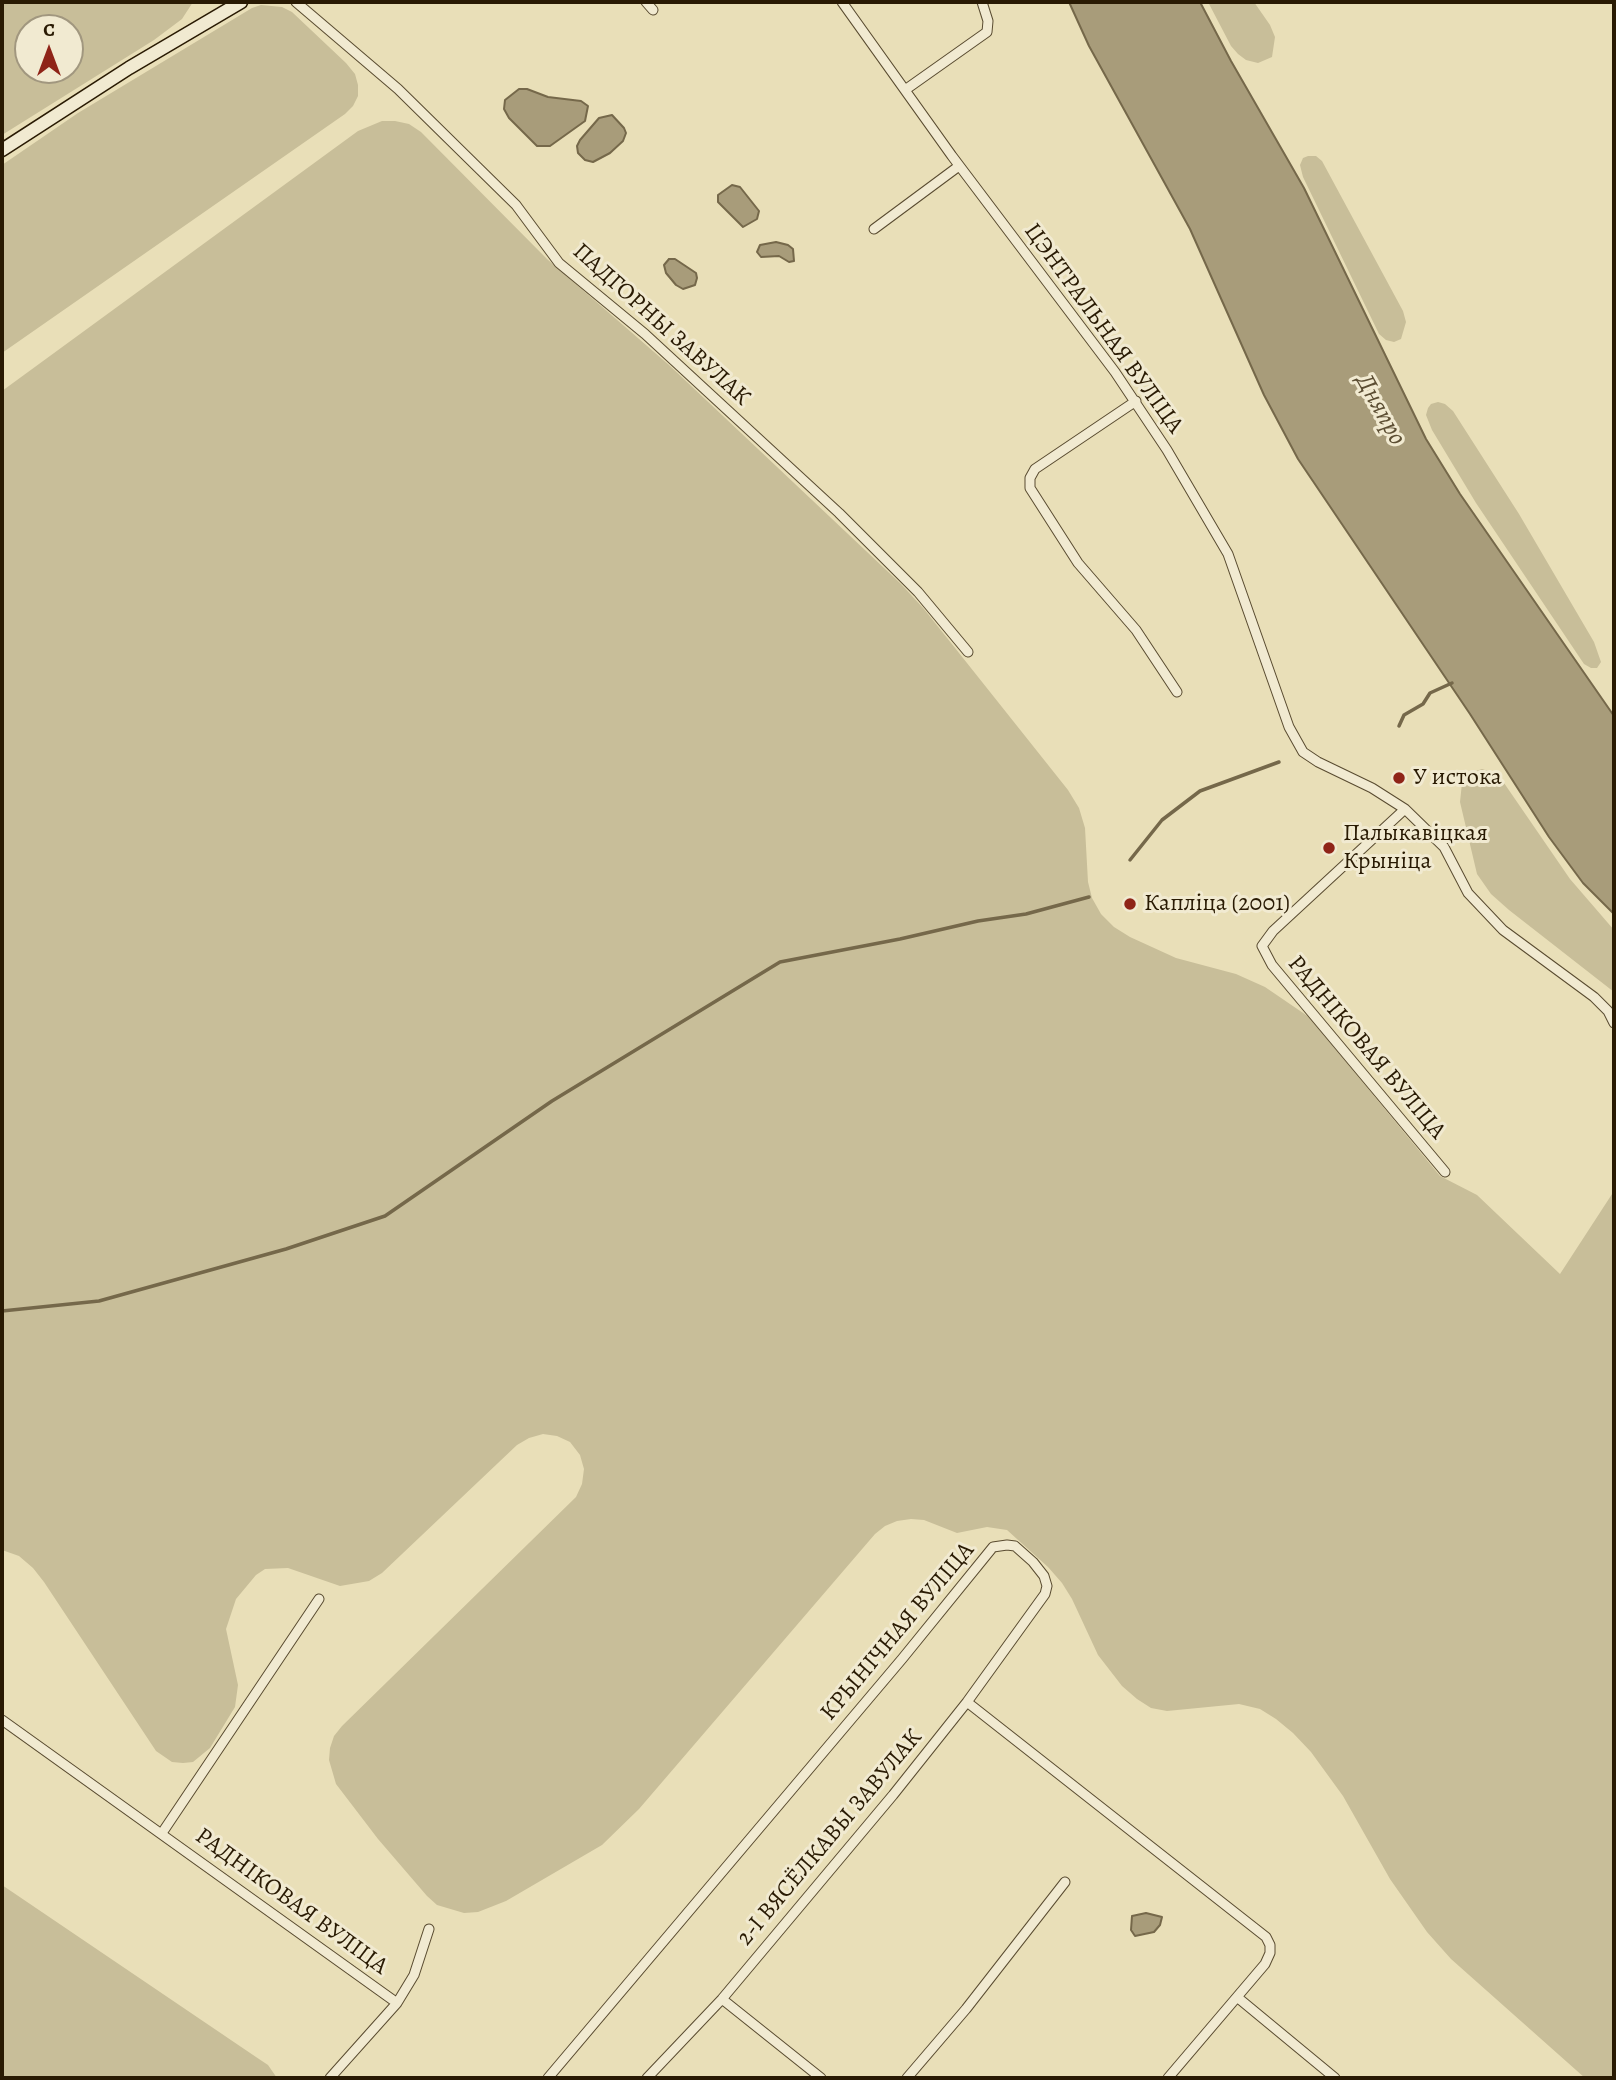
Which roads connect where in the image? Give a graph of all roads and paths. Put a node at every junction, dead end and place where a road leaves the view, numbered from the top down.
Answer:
1 (242, 2) edge
2 (296, 2) edge
3 (646, 2) edge
4 (842, 2) edge
5 (982, 2) edge
6 (225, 6) edge
7 (653, 10) dead end
8 (905, 90) junction
9 (2, 150) edge
10 (959, 166) junction
11 (874, 229) dead end
12 (1136, 401) junction
13 (968, 652) dead end
14 (1177, 692) dead end
15 (1405, 809) junction
16 (1614, 1023) edge
17 (1445, 1172) dead end
18 (319, 1599) dead end
19 (967, 1702) junction
20 (2, 1720) edge
21 (162, 1833) junction
22 (1065, 1882) dead end
23 (429, 1929) dead end
24 (1237, 1997) junction
25 (722, 1999) junction
26 (397, 2003) junction
27 (330, 2078) edge
28 (548, 2078) edge
29 (647, 2078) edge
30 (821, 2078) edge
31 (907, 2078) edge
32 (1168, 2078) edge
33 (1335, 2078) edge

1 - 6 street
2 - 13 street, ПАДГОРНЫ ЗАВУЛАК
3 - 7 street
4 - 8 street, ЦЭНТРАЛЬНАЯ ВУЛІЦА
5 - 8 street
6 - 9 street
8 - 10 street, ЦЭНТРАЛЬНАЯ ВУЛІЦА
10 - 11 street
10 - 12 street, ЦЭНТРАЛЬНАЯ ВУЛІЦА
12 - 14 street
12 - 15 street, ЦЭНТРАЛЬНАЯ ВУЛІЦА
15 - 16 street
15 - 17 street, РАДНІКОВАЯ ВУЛІЦА
18 - 21 street, РАДНІКОВАЯ ВУЛІЦА
19 - 24 street
19 - 25 street, 2-І ВЯСЁЛКАВЫ ЗАВУЛАК
19 - 28 street, КРЫНІЧНАЯ ВУЛІЦА
20 - 21 street, РАДНІКОВАЯ ВУЛІЦА
21 - 26 street, РАДНІКОВАЯ ВУЛІЦА
22 - 31 street
23 - 26 street
24 - 32 street
24 - 33 street
25 - 29 street, 2-І ВЯСЁЛКАВЫ ЗАВУЛАК
25 - 30 street
26 - 27 street

